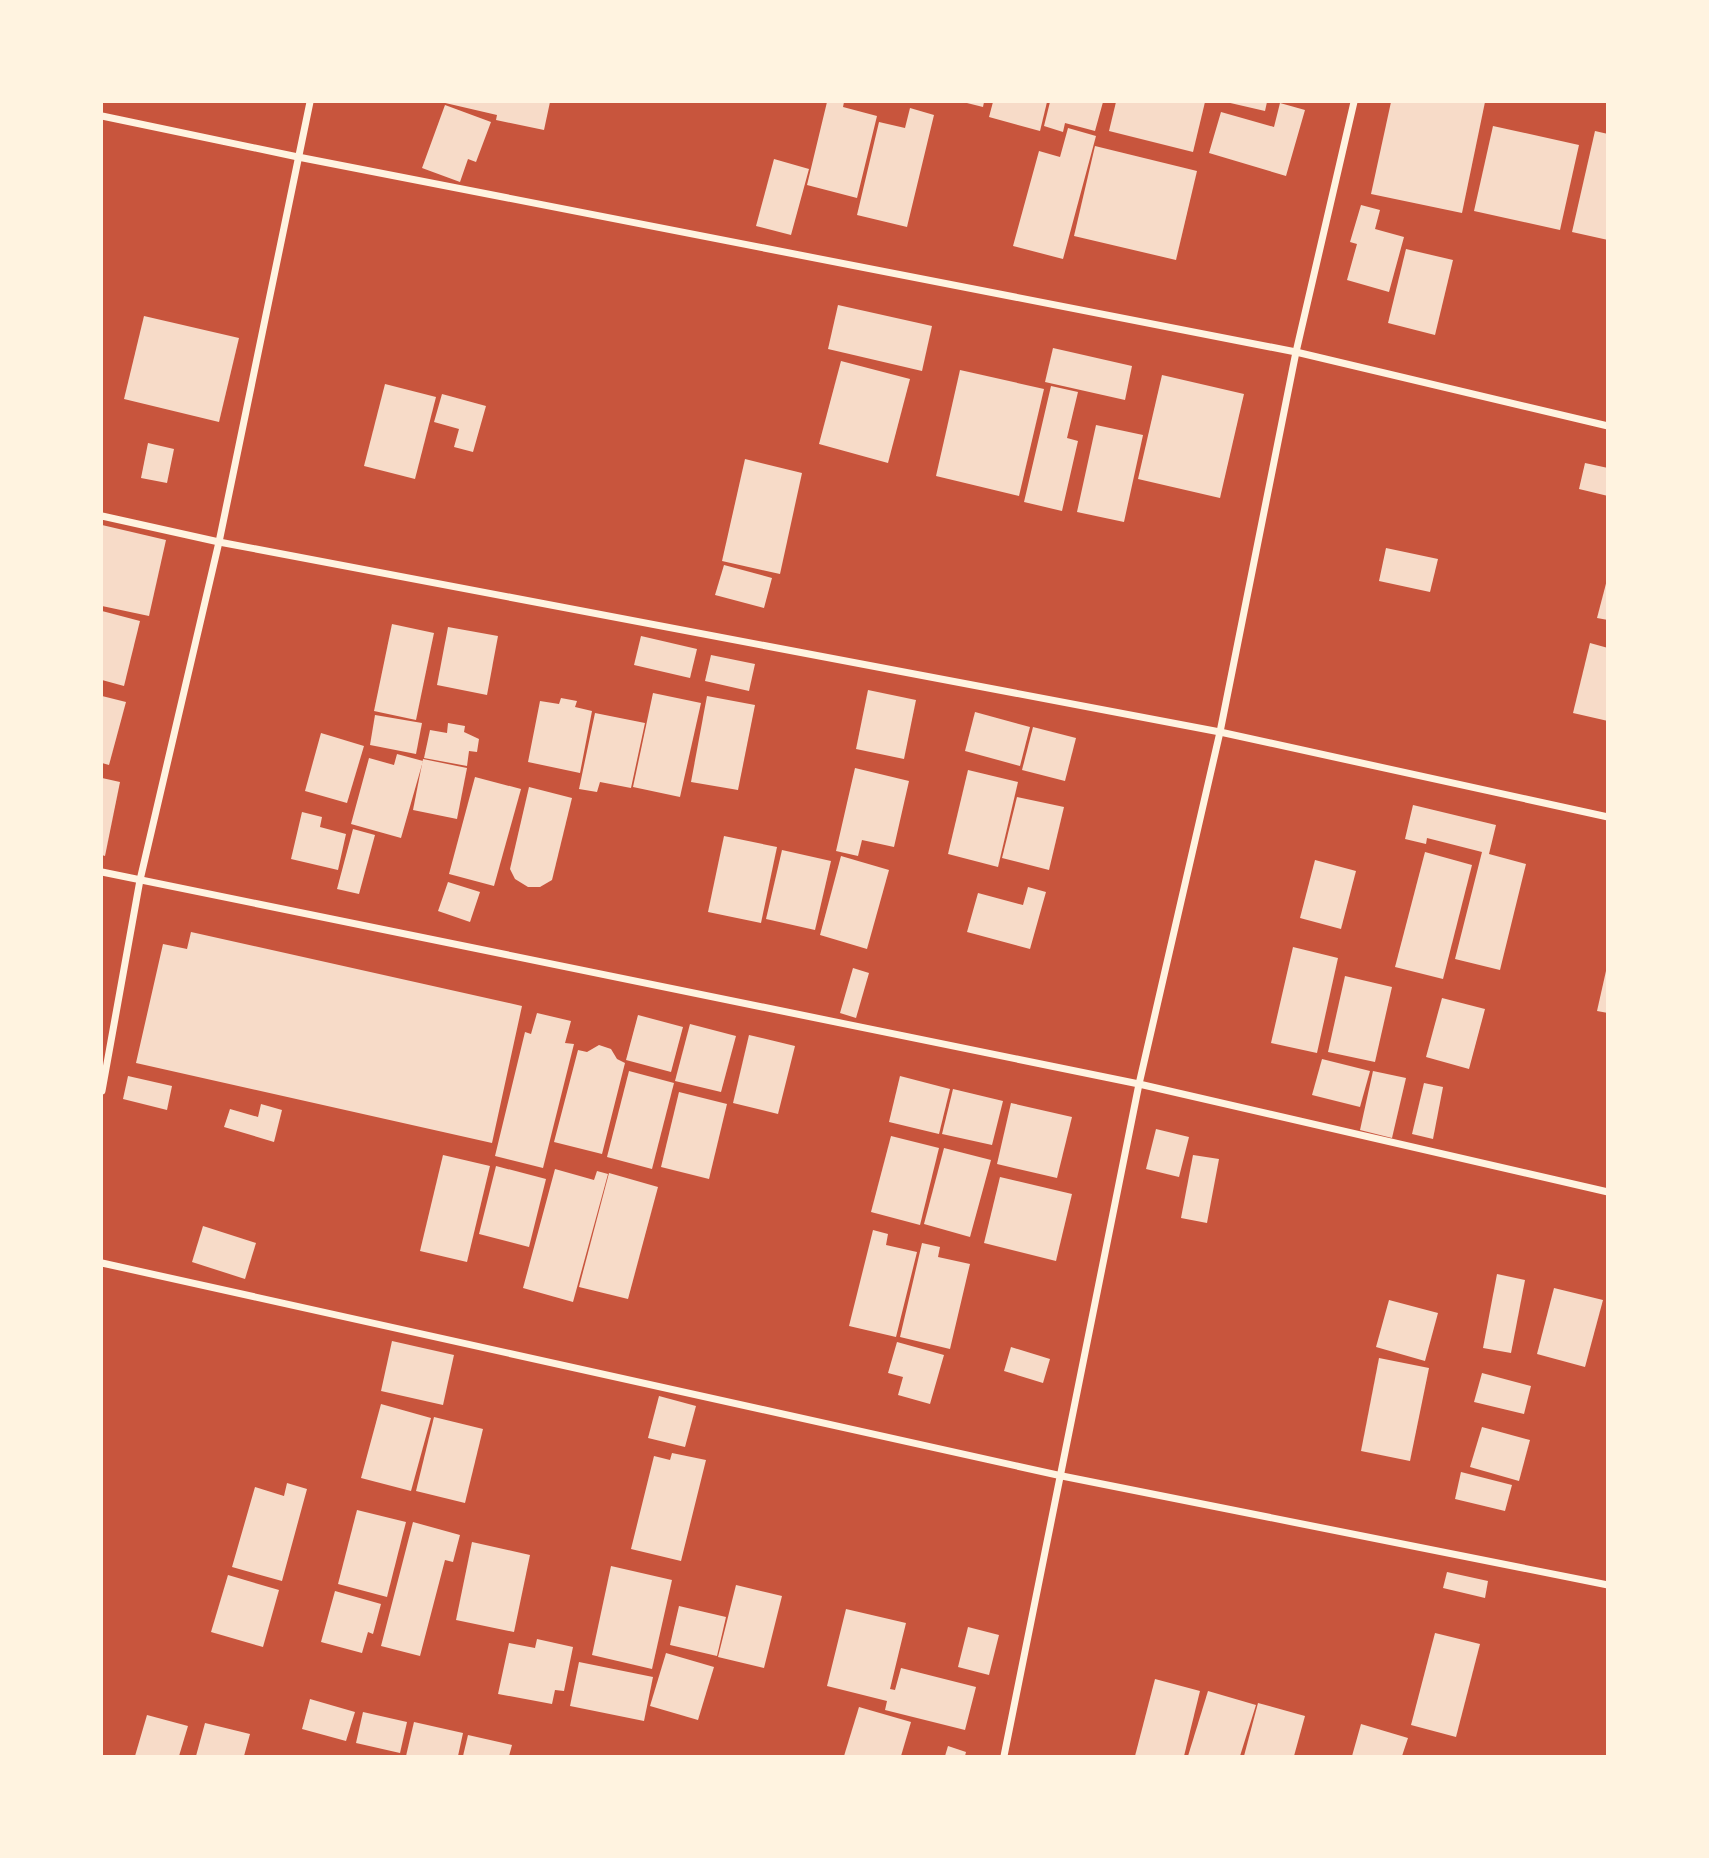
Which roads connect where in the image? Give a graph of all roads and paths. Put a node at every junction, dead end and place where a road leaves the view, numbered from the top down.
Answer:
1 (310, 102) edge
2 (1354, 102) edge
3 (102, 116) edge
4 (298, 157) junction
5 (1296, 352) junction
6 (1608, 426) edge
7 (102, 516) edge
8 (219, 541) junction
9 (1220, 732) junction
10 (1608, 817) edge
11 (102, 872) edge
12 (140, 880) junction
13 (1139, 1084) junction
14 (102, 1091) edge
15 (1608, 1192) edge
16 (102, 1263) edge
17 (1062, 1476) junction
18 (1608, 1586) edge
19 (1004, 1756) edge

1 - 4 street
2 - 5 street
3 - 4 street
4 - 5 street
4 - 8 street
5 - 6 street
5 - 9 street
7 - 8 street
8 - 9 street
8 - 12 street
9 - 10 street
9 - 13 street
11 - 12 street
12 - 13 street
12 - 14 street
13 - 15 street
13 - 17 street
16 - 17 street
17 - 18 street
17 - 19 street

